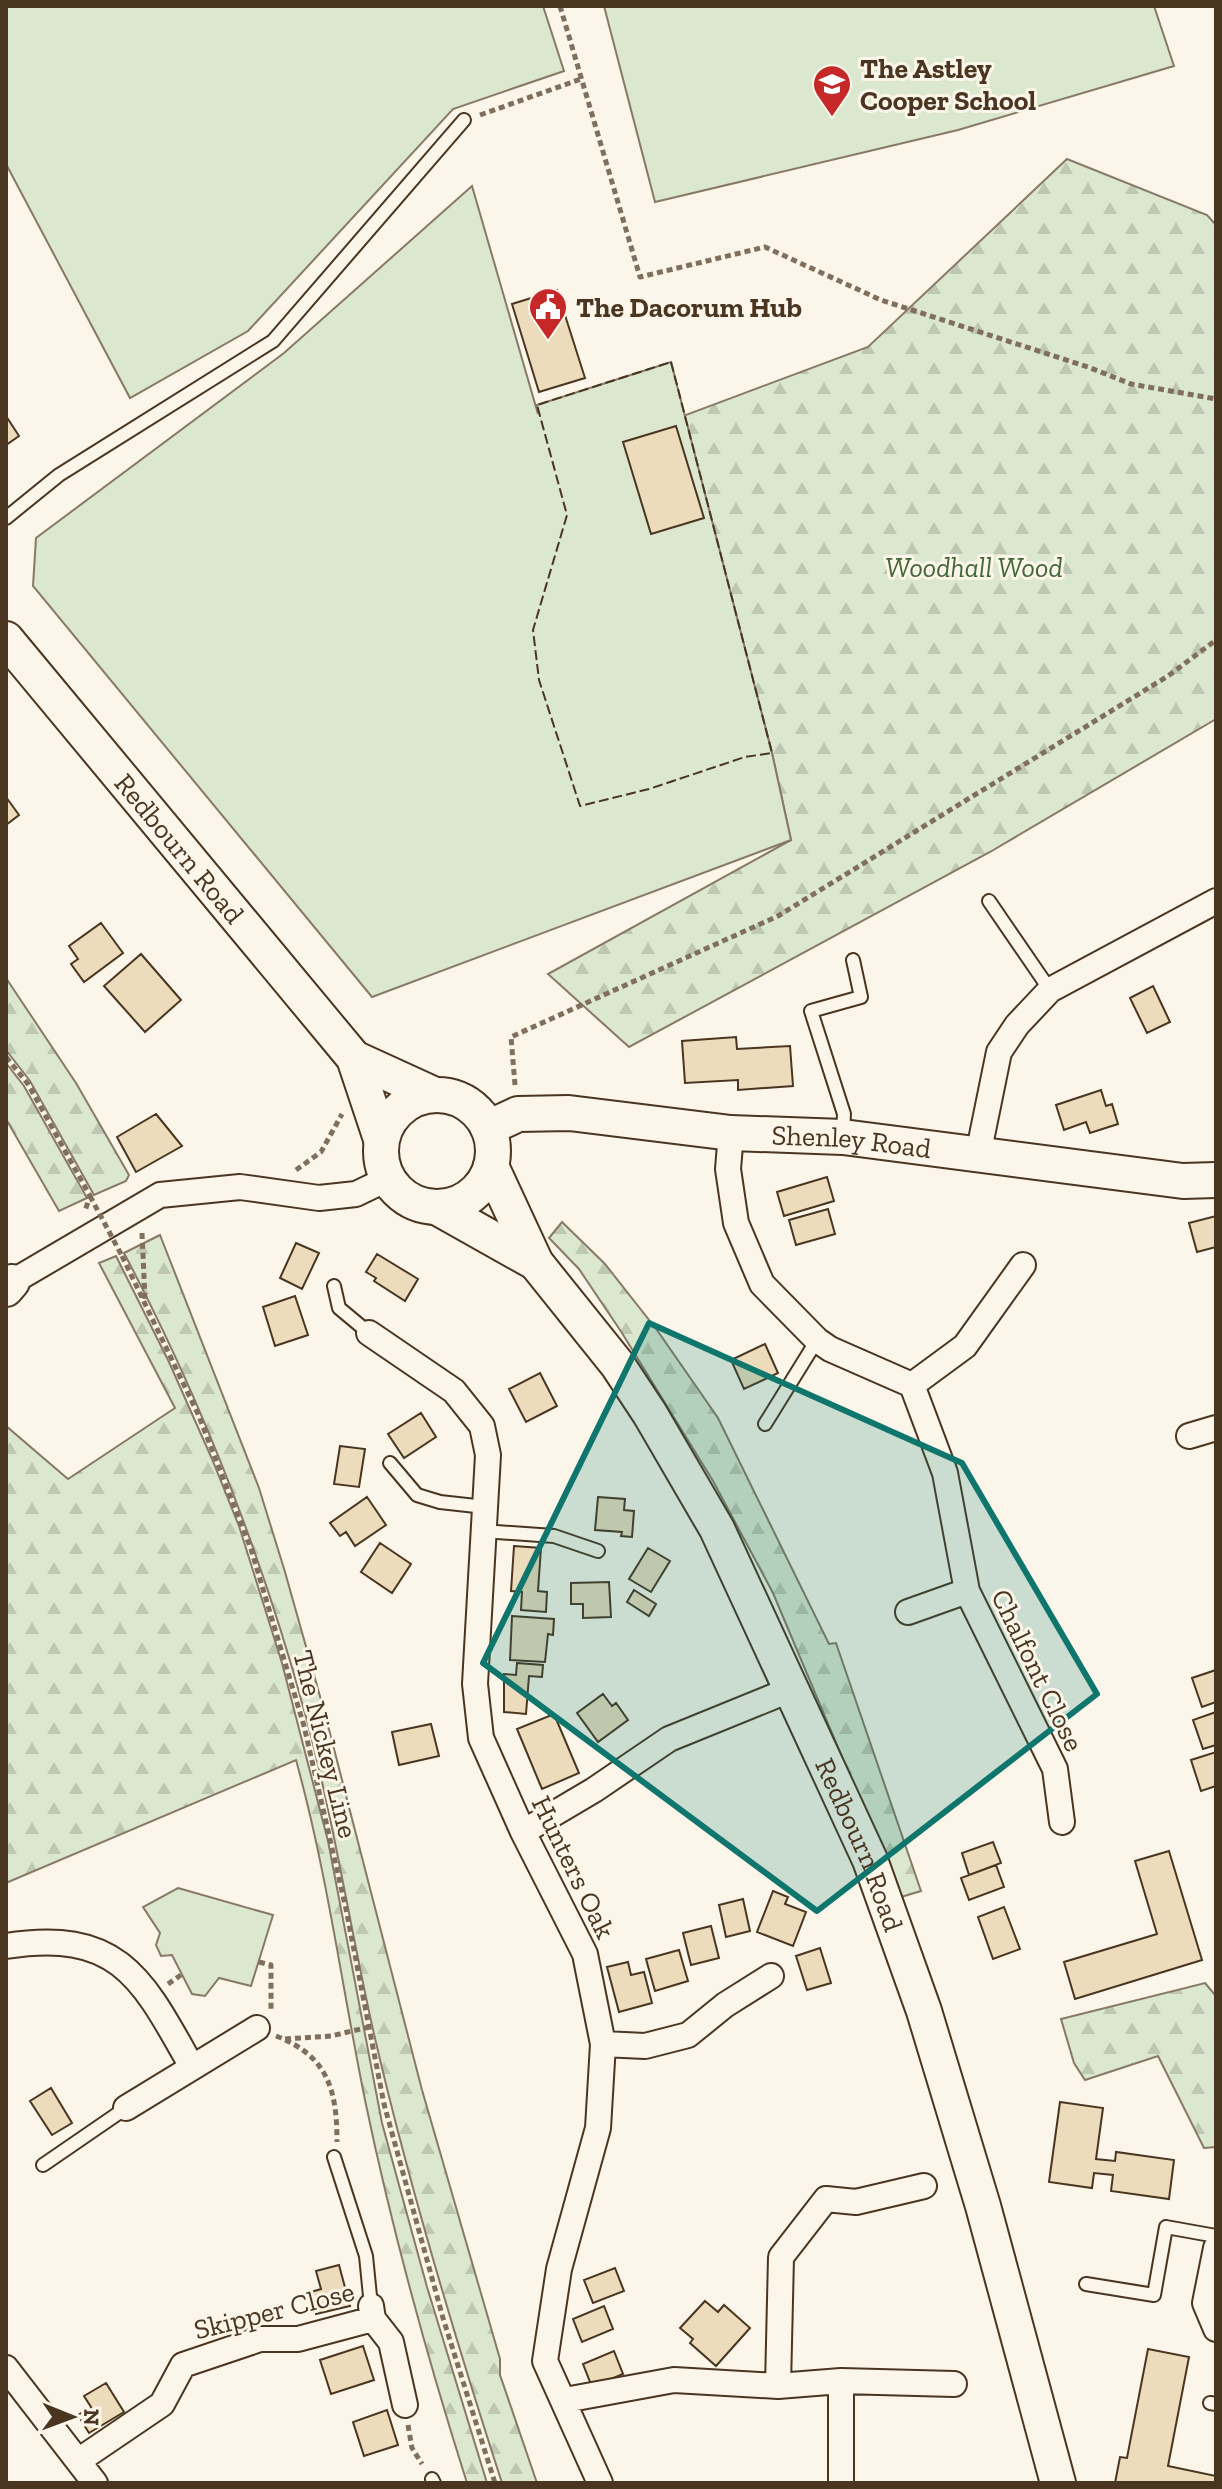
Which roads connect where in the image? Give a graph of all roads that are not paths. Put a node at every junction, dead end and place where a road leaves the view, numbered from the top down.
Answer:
1 (464, 120) road end
2 (6, 518) edge
3 (6, 639) edge
4 (989, 901) dead end
5 (1216, 901) edge
6 (853, 960) dead end
7 (1050, 990) junction
8 (354, 1058) junction
9 (435, 1095) junction
10 (503, 1121) junction
11 (731, 1133) junction
12 (843, 1137) junction
13 (381, 1139) junction
14 (978, 1155) junction
15 (491, 1166) junction
16 (387, 1179) junction
17 (1216, 1180) edge
18 (438, 1208) junction
19 (536, 1263) junction
20 (1023, 1265) dead end
21 (9, 1285) edge
22 (334, 1286) dead end
23 (369, 1333) joint
24 (817, 1340) junction
25 (912, 1385) junction
26 (765, 1424) dead end
27 (1216, 1428) edge
28 (1189, 1436) dead end
29 (390, 1463) dead end
30 (484, 1519) junction
31 (598, 1551) dead end
32 (967, 1591) junction
33 (908, 1612) dead end
34 (792, 1689) junction
35 (1062, 1822) dead end
36 (523, 1832) junction
37 (6, 1946) edge
38 (771, 1976) dead end
39 (264, 2031) road end
40 (603, 2044) junction
41 (192, 2067) junction
42 (126, 2108) joint
43 (334, 2157) road end
44 (43, 2165) dead end
45 (924, 2186) dead end
46 (1216, 2236) edge
47 (1216, 2248) edge
48 (1086, 2284) dead end
49 (372, 2312) junction
50 (1216, 2329) edge
51 (6, 2368) edge
52 (841, 2381) junction
53 (954, 2384) dead end
54 (778, 2386) junction
55 (565, 2400) junction
56 (405, 2405) road end
57 (78, 2461) junction
58 (95, 2483) edge
59 (600, 2483) edge
60 (841, 2483) edge
61 (1058, 2483) edge

1 - 2 lane
3 - 8 main road, Redbourn Road
4 - 7 lane
5 - 7 street
6 - 12 lane
7 - 14 street
8 - 9 main road, Redbourn Road
8 - 13 main road, Redbourn Road
9 - 10 main road
9 - 13 main road
10 - 11 main road, Shenley Road
10 - 15 main road
11 - 12 main road, Shenley Road
11 - 24 street
12 - 14 main road, Shenley Road
13 - 16 main road
14 - 17 main road, Shenley Road
15 - 18 main road
15 - 19 main road, Redbourn Road
16 - 18 main road
16 - 21 street
18 - 19 main road, Redbourn Road
19 - 34 main road, Redbourn Road
20 - 25 street
22 - 23 lane
23 - 30 street, Hunters Oak
24 - 25 street
24 - 26 lane
25 - 32 street, Chalfont Close
27 - 28 street
29 - 30 lane
30 - 31 lane
30 - 36 street, Hunters Oak
32 - 33 street, Chalfont Close
32 - 35 street, Chalfont Close
34 - 36 street
34 - 61 main road, Redbourn Road
36 - 40 street, Hunters Oak
37 - 41 street
38 - 40 street
39 - 41 street
40 - 55 street, Hunters Oak
41 - 42 street
42 - 44 lane
43 - 49 lane
45 - 54 street
46 - 48 lane
47 - 50 street
49 - 56 street
49 - 57 street, Skipper Close
51 - 57 street
52 - 53 street
52 - 54 street
52 - 60 street
54 - 55 street
55 - 59 street, Hunters Oak
57 - 58 street

